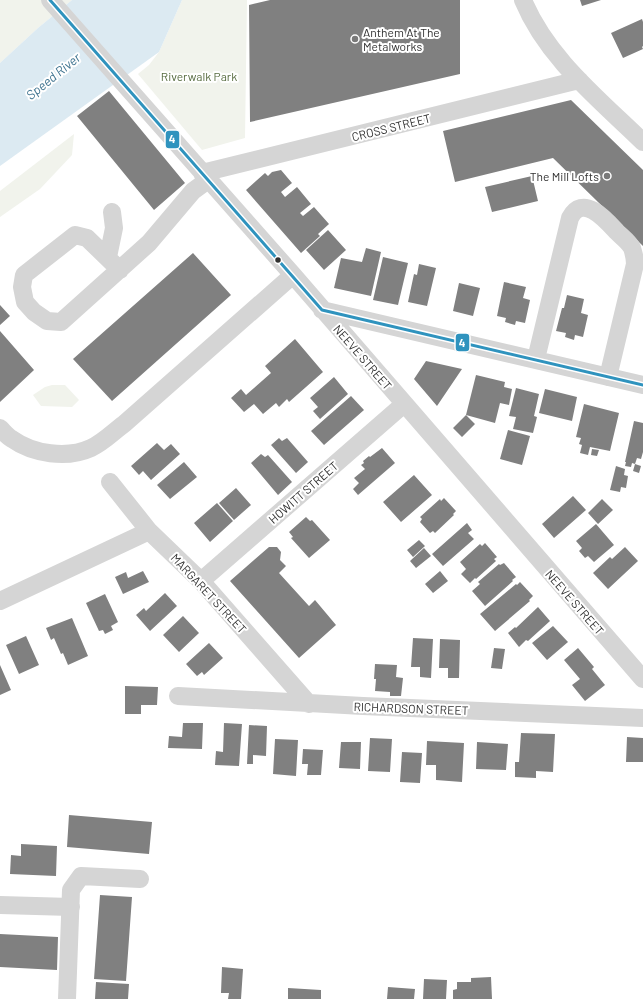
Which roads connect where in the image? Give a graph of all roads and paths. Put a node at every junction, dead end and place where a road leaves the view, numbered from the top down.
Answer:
1 (523, 0) edge
2 (53, 3) edge
3 (579, 80) junction
4 (643, 142) edge
5 (205, 177) junction
6 (112, 212) dead end
7 (114, 264) junction
8 (293, 275) junction
9 (322, 310) junction
10 (536, 359) junction
11 (608, 377) junction
12 (643, 385) edge
13 (404, 404) junction
14 (0, 428) edge
15 (110, 482) dead end
16 (149, 531) junction
17 (201, 581) junction
18 (0, 601) edge
19 (639, 671) edge
20 (178, 696) dead end
21 (309, 704) junction
22 (643, 718) edge
23 (140, 879) dead end
24 (0, 905) edge
25 (71, 907) junction
26 (68, 999) edge

1 - 3 street
2 - 5 street, NEEVE STREET
3 - 4 street
3 - 5 street, CROSS STREET
5 - 7 street
5 - 8 street, NEEVE STREET
6 - 7 street
7 - 7 street
8 - 9 street, NEEVE STREET
8 - 14 street
9 - 10 street
9 - 13 street, NEEVE STREET
10 - 11 street
10 - 11 street
11 - 12 street
13 - 17 street, HOWITT STREET
13 - 19 street, NEEVE STREET
15 - 16 street, MARGARET STREET
16 - 17 street, MARGARET STREET
16 - 18 street
17 - 21 street, MARGARET STREET
20 - 21 street, RICHARDSON STREET
21 - 22 street, RICHARDSON STREET
23 - 25 street
24 - 25 street
25 - 26 street

